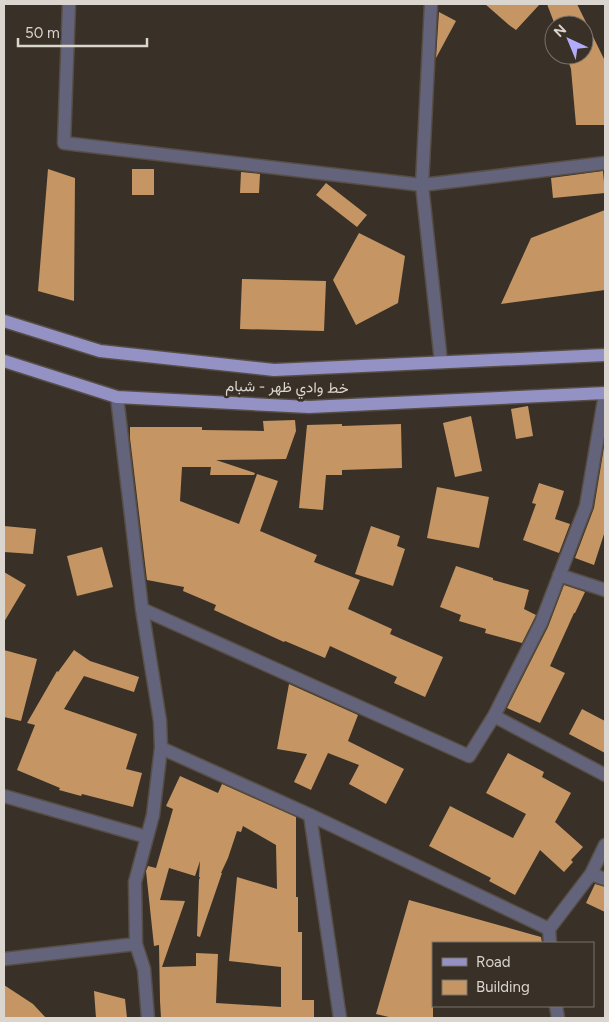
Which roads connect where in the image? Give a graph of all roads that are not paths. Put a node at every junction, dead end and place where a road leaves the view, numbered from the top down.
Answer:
1 (69, 4) edge
2 (431, 4) edge
3 (605, 163) edge
4 (422, 185) junction
5 (4, 322) edge
6 (605, 355) edge
7 (4, 361) edge
8 (441, 362) junction
9 (605, 394) edge
10 (117, 397) junction
11 (559, 575) junction
12 (605, 590) edge
13 (142, 609) junction
14 (494, 716) junction
15 (161, 748) junction
16 (605, 775) edge
17 (4, 796) edge
18 (310, 815) junction
19 (147, 837) junction
20 (605, 845) edge
21 (591, 874) junction
22 (605, 879) edge
23 (549, 929) junction
24 (550, 942) edge
25 (136, 944) junction
26 (4, 959) edge
27 (148, 1018) edge
28 (340, 1018) edge

1 - 4 street
2 - 4 street
3 - 4 street
4 - 8 street
5 - 8 main road, خط وادي ظهر - شبام
6 - 8 main road, خط وادي ظهر - شبام
7 - 10 main road, خط وادي ظهر - شبام
9 - 10 main road, خط وادي ظهر - شبام
9 - 11 street
10 - 13 street
11 - 12 street
11 - 14 street
13 - 14 street
13 - 15 street
14 - 16 street
15 - 18 street
15 - 19 street
17 - 19 street
18 - 23 street
18 - 28 street
19 - 25 street
20 - 21 street
21 - 22 street
21 - 23 street
23 - 24 street
25 - 26 street
25 - 27 street

